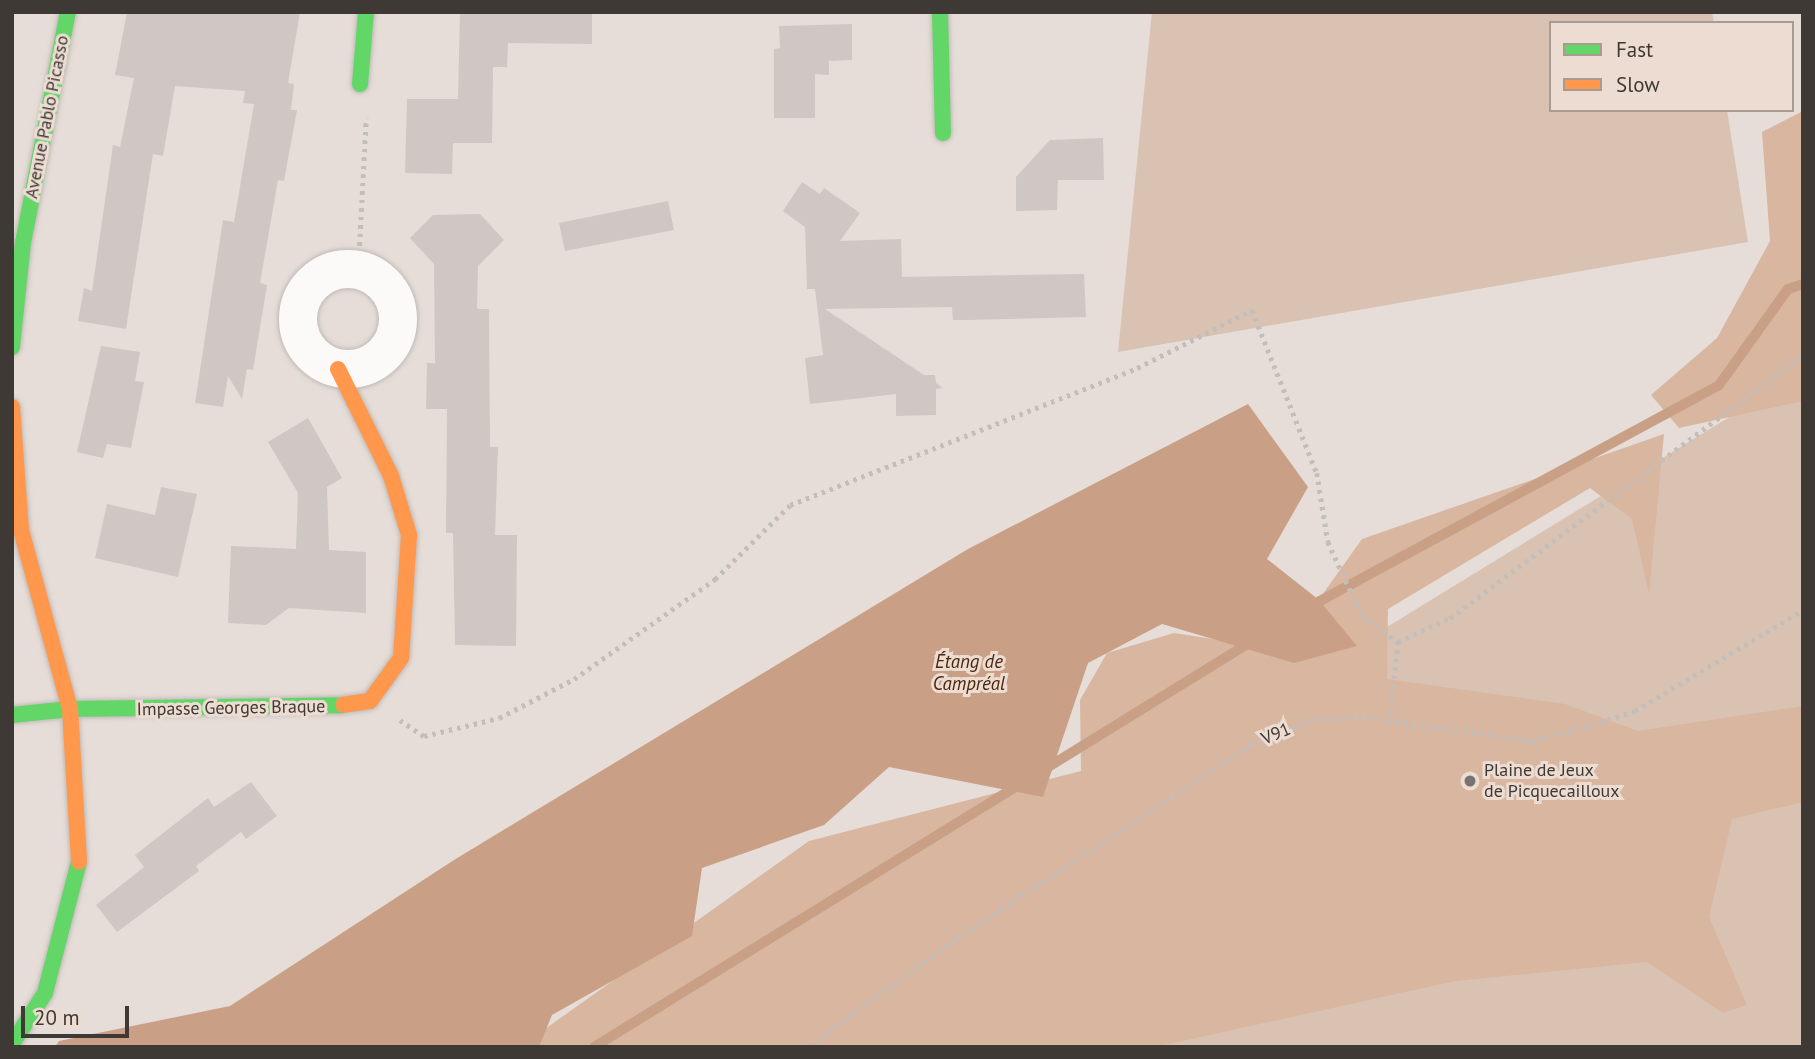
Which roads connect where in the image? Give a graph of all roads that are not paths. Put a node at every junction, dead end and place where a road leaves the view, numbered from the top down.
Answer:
1 (68, 12) edge
2 (366, 12) edge
3 (940, 12) edge
4 (360, 84) road end
5 (943, 133) dead end
6 (18, 242) edge
7 (12, 347) edge
8 (338, 369) junction
9 (12, 407) edge
10 (16, 529) edge
11 (70, 709) junction
12 (12, 715) edge
13 (12, 1044) edge

1 - 6 street, Avenue Pablo Picasso
2 - 4 street
3 - 5 street
6 - 7 street, Avenue Pablo Picasso
8 - 8 street
8 - 11 street, Impasse Georges Braque
9 - 10 street
10 - 11 street
11 - 12 street, Impasse Georges Braque
11 - 13 street

